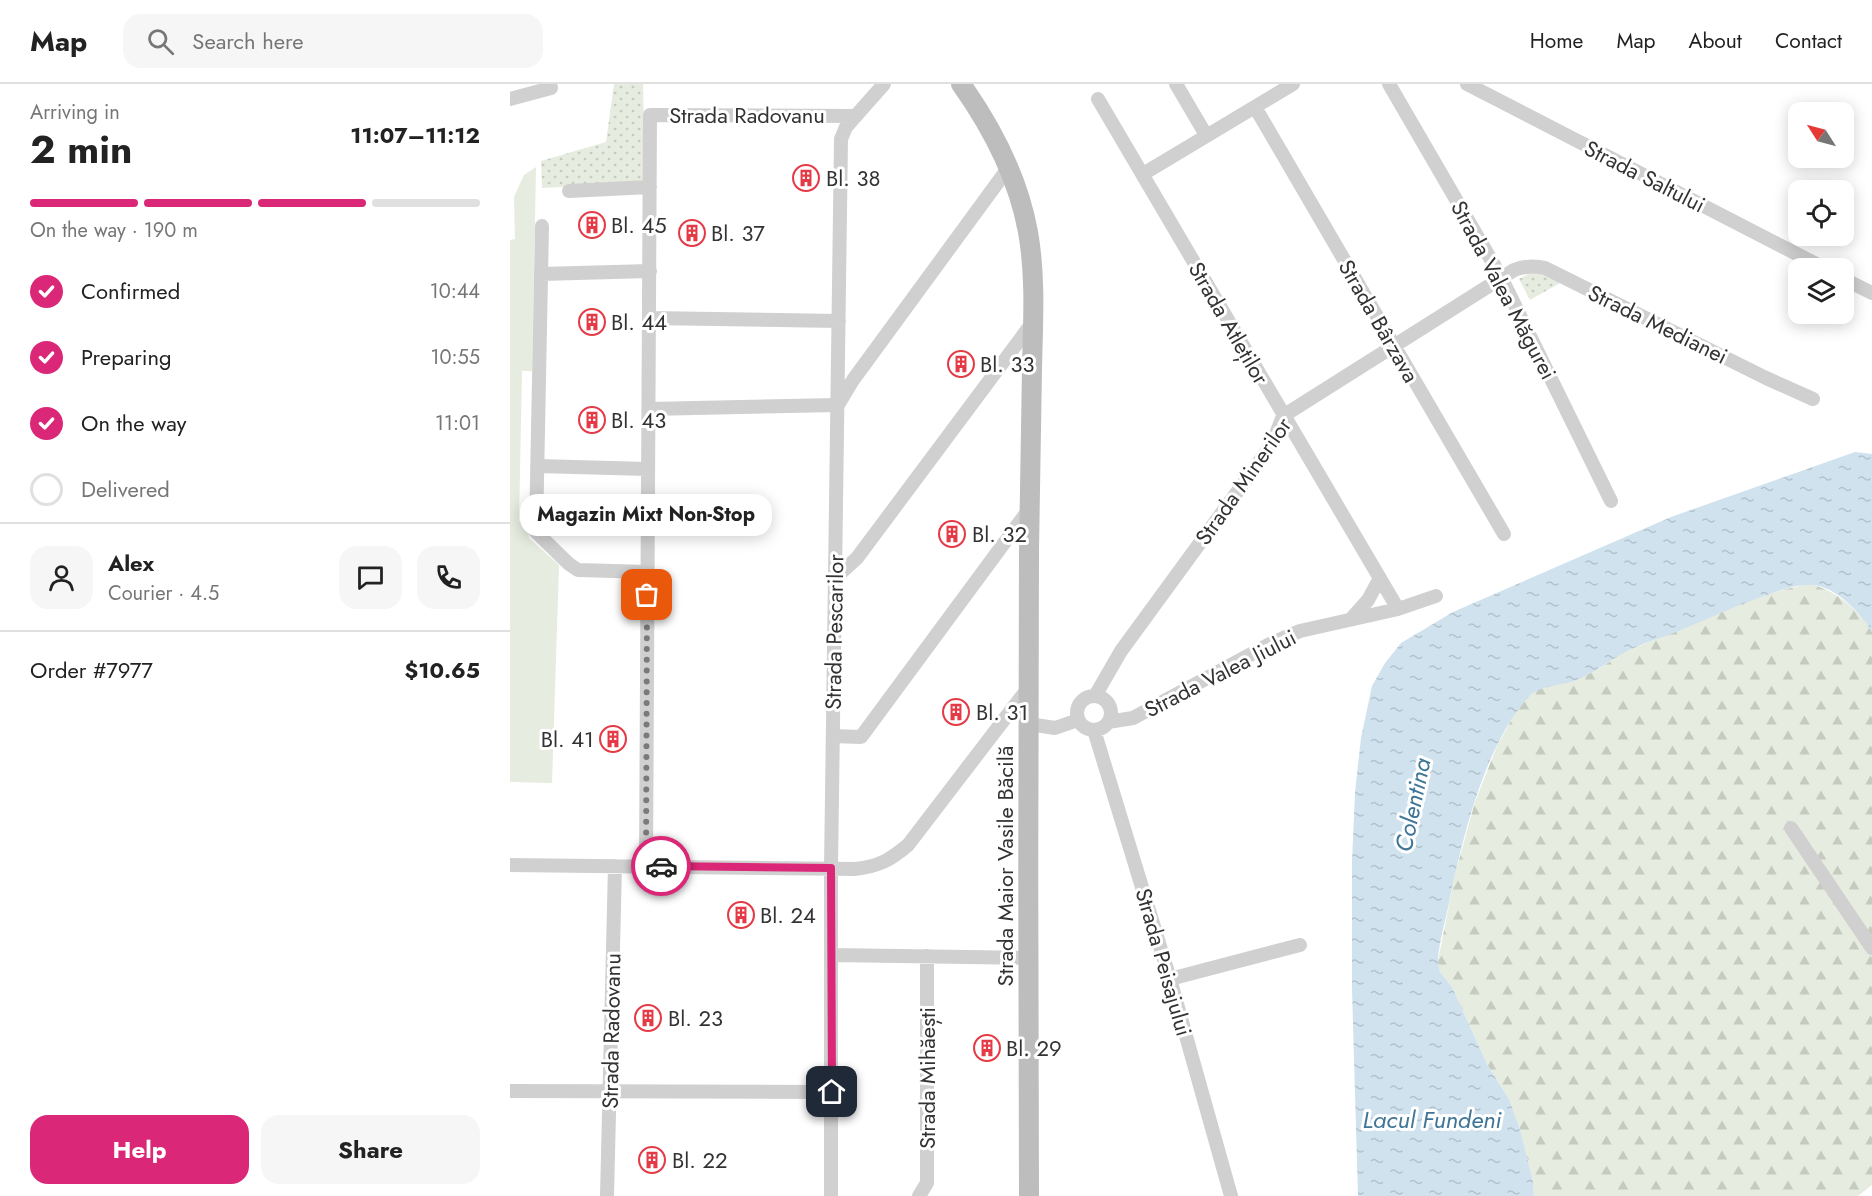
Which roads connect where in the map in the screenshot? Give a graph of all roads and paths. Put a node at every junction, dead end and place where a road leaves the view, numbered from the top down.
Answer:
1 (550, 84) edge
2 (884, 84) edge
3 (961, 84) edge
4 (1176, 84) edge
5 (1293, 84) edge
6 (1389, 84) edge
7 (1467, 84) edge
8 (510, 99) edge
9 (1098, 99) dead end
10 (1255, 107) junction
11 (856, 116) junction
12 (1206, 135) junction
13 (1009, 167) junction
14 (1143, 174) junction
15 (650, 187) junction
16 (569, 191) dead end
17 (542, 226) dead end
18 (1805, 258) edge
19 (650, 271) junction
20 (541, 274) junction
21 (1501, 278) junction
22 (1854, 284) edge
23 (1872, 294) edge
24 (649, 318) junction
25 (839, 321) junction
26 (1033, 322) junction
27 (1393, 346) junction
28 (1813, 399) dead end
29 (838, 405) junction
30 (649, 409) junction
31 (1283, 416) junction
32 (537, 466) junction
33 (648, 469) junction
34 (1611, 501) dead end
35 (1030, 508) junction
36 (1504, 534) dead end
37 (648, 572) junction
38 (835, 578) junction
39 (1380, 578) junction
40 (1436, 596) dead end
41 (1398, 609) junction
42 (1352, 618) junction
43 (1029, 687) junction
44 (1095, 696) junction
45 (1078, 720) junction
46 (1108, 722) junction
47 (1029, 724) junction
48 (1094, 730) junction
49 (833, 736) junction
50 (1791, 828) dead end
51 (510, 865) edge
52 (615, 866) junction
53 (646, 866) junction
54 (831, 868) junction
55 (1300, 945) dead end
56 (1872, 948) edge
57 (831, 955) junction
58 (927, 957) junction
59 (1028, 958) junction
60 (1170, 979) junction
61 (510, 1091) edge
62 (610, 1092) junction
63 (832, 1092) junction
64 (607, 1196) edge
65 (831, 1196) edge
66 (919, 1196) edge
67 (1029, 1196) edge
68 (1231, 1196) edge

1 - 8 street
2 - 11 street, Strada Pescarilor
3 - 13 street, Strada Maior Vasile Băcilă
4 - 12 street
5 - 10 street
6 - 21 street, Strada Valea Măgurei
7 - 18 street, Strada Saltului
9 - 14 street, Strada Atleților
10 - 12 street
10 - 27 street, Strada Bârzava
11 - 15 street, Strada Radovanu
11 - 25 street, Strada Pescarilor
12 - 14 street
13 - 26 street, Strada Maior Vasile Băcilă
13 - 29 street
14 - 31 street, Strada Atleților
15 - 16 street
15 - 19 street, Strada Radovanu
17 - 20 street
19 - 20 street
19 - 24 street, Strada Radovanu
20 - 32 street
21 - 27 street, Strada Minerilor
21 - 28 street, Strada Medianei
21 - 34 street, Strada Valea Măgurei
22 - 23 street
24 - 25 street
24 - 30 street, Strada Radovanu
25 - 29 street, Strada Pescarilor
26 - 35 street, Strada Maior Vasile Băcilă
26 - 38 street
27 - 31 street, Strada Minerilor
27 - 36 street, Strada Bârzava
29 - 30 street
29 - 38 street, Strada Pescarilor
30 - 33 street, Strada Radovanu
31 - 39 street, Strada Atleților
31 - 44 street, Strada Minerilor
32 - 33 street
32 - 37 street
33 - 37 street, Strada Radovanu
35 - 43 street, Strada Maior Vasile Băcilă
35 - 49 street
37 - 53 street, Strada Radovanu
38 - 49 street, Strada Pescarilor
39 - 41 street, Strada Atleților
39 - 42 street
40 - 41 street, Strada Valea Jiului
41 - 42 street, Strada Valea Jiului
42 - 46 street, Strada Valea Jiului
43 - 47 street, Strada Maior Vasile Băcilă
43 - 54 street
44 - 45 street
44 - 46 street
45 - 47 street
45 - 48 street
46 - 48 street
47 - 59 street, Strada Maior Vasile Băcilă
48 - 60 street, Strada Peisajului
49 - 54 street, Strada Pescarilor
50 - 56 street
51 - 52 street
52 - 53 street
52 - 62 street, Strada Radovanu
53 - 54 street
54 - 57 street, Strada Pescarilor
55 - 60 street
57 - 58 street
57 - 63 street, Strada Pescarilor
58 - 59 street
58 - 66 street, Strada Mihăești
59 - 67 street, Strada Maior Vasile Băcilă
60 - 68 street, Strada Peisajului
61 - 62 street
62 - 63 street
62 - 64 street, Strada Radovanu
63 - 65 street, Strada Pescarilor

